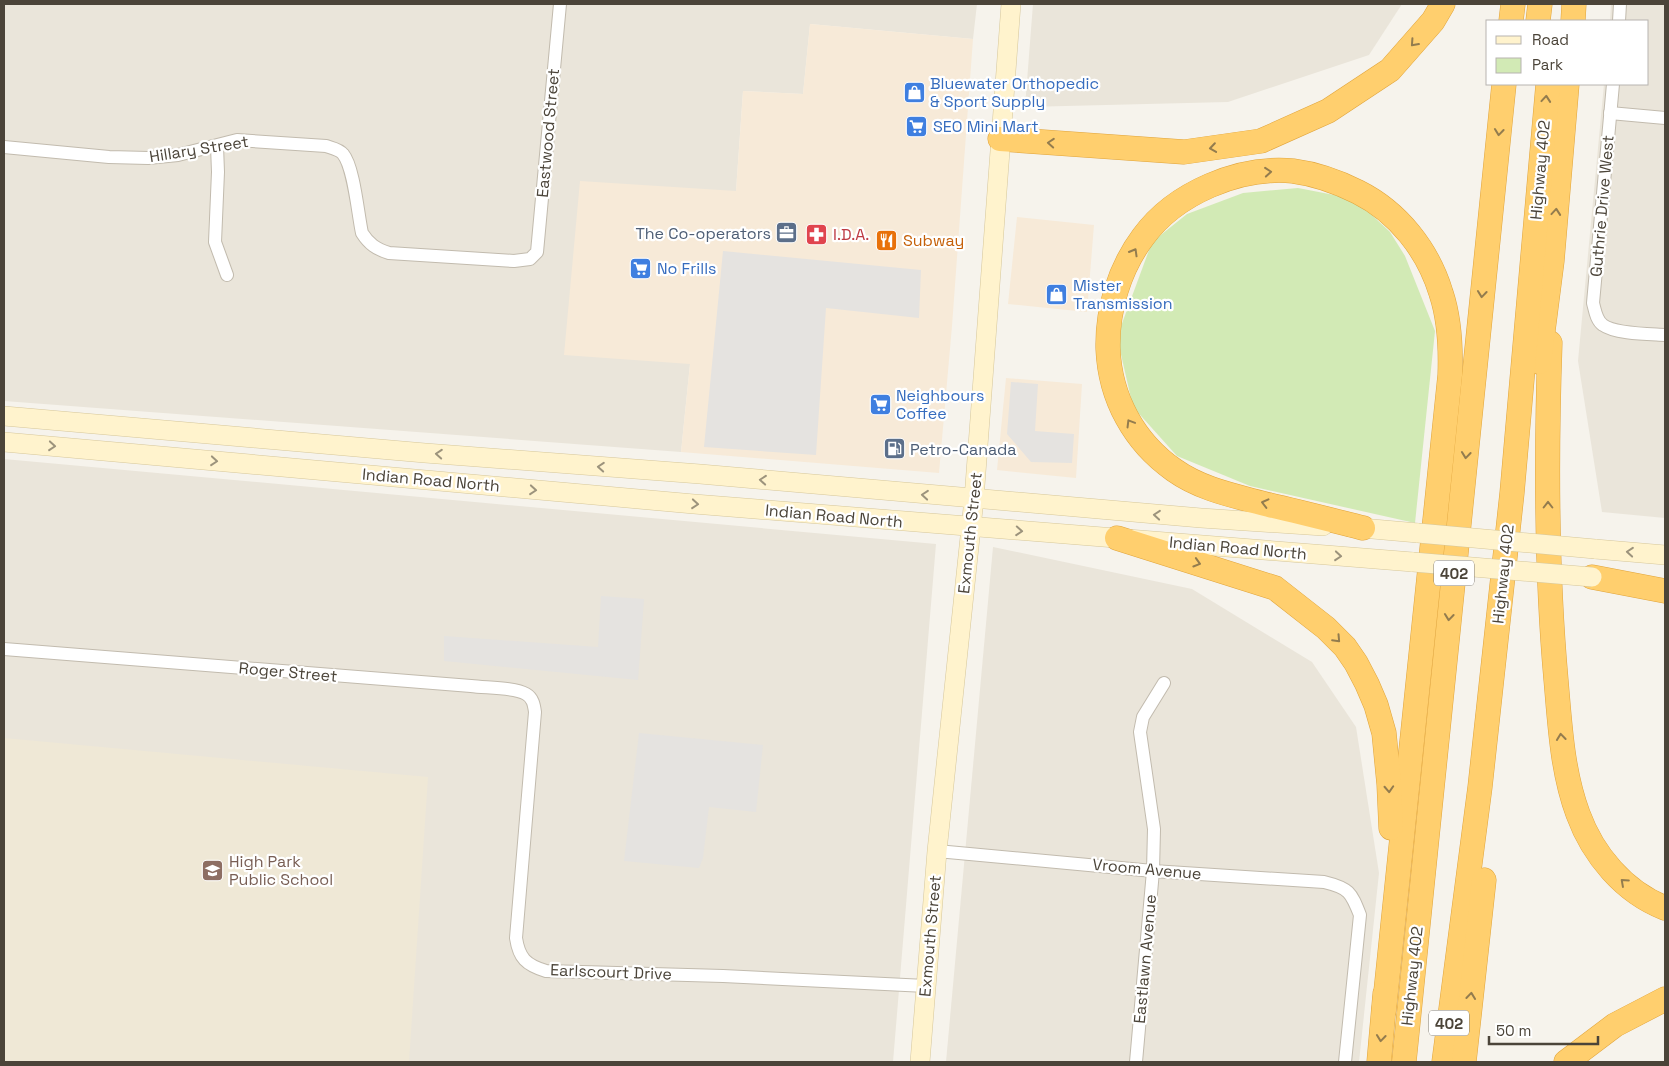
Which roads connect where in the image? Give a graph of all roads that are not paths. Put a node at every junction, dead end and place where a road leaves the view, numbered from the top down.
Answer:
1 (560, 4) edge
2 (1011, 4) edge
3 (1443, 4) edge
4 (1513, 4) edge
5 (1540, 4) edge
6 (1555, 4) edge
7 (1574, 4) edge
8 (1620, 4) edge
9 (1511, 20) edge
10 (1538, 20) edge
11 (1554, 20) edge
12 (1573, 20) edge
13 (1618, 20) edge
14 (1504, 85) edge
15 (1532, 85) edge
16 (1548, 85) edge
17 (1567, 85) edge
18 (1613, 85) edge
19 (1610, 114) junction
20 (1665, 118) edge
21 (1000, 139) junction
22 (4, 146) edge
23 (217, 146) junction
24 (530, 259) joint
25 (1552, 261) junction
26 (227, 275) dead end
27 (1665, 335) edge
28 (4, 416) edge
29 (4, 442) edge
30 (974, 499) junction
31 (971, 527) junction
32 (1363, 528) junction
33 (1117, 538) junction
34 (1665, 555) edge
35 (1592, 577) junction
36 (1665, 583) edge
37 (1665, 591) edge
38 (4, 649) edge
39 (1164, 683) dead end
40 (532, 738) joint
41 (937, 851) junction
42 (1153, 870) junction
43 (1665, 908) edge
44 (926, 986) junction
45 (1665, 999) edge
46 (1384, 1010) junction
47 (920, 1062) edge
48 (1136, 1062) edge
49 (1345, 1062) edge
50 (1379, 1062) edge
51 (1404, 1062) edge
52 (1433, 1062) edge
53 (1444, 1062) edge
54 (1464, 1062) edge
55 (1566, 1062) edge

1 - 24 street, Eastwood Street
2 - 21 main road, Exmouth Street
3 -> 21 highway
4 - 9 highway
5 - 10 highway
6 - 11 highway
7 - 12 highway
8 - 13 street
14 -> 51 highway, Highway 402 / 402
15 - 52 highway
53 -> 16 highway, Highway 402 / 402
25 -> 17 highway
18 - 19 street, Guthrie Drive West
19 - 20 street
19 - 27 street, Guthrie Drive West
21 - 30 main road, Exmouth Street
22 - 23 street, Hillary Street
23 - 24 street, Hillary Street
23 - 26 street
43 -> 25 highway
54 -> 25 highway
30 -> 28 main road, Indian Road North
29 -> 31 main road, Indian Road North
30 - 31 main road, Exmouth Street
32 -> 30 main road, Indian Road North
31 -> 33 main road, Indian Road North
31 - 41 main road, Exmouth Street
34 -> 32 main road, Indian Road North, bridge
32 -> 46 highway
33 -> 35 main road, Indian Road North, bridge
33 -> 46 highway
35 - 36 main road, Indian Road North
35 - 37 highway
38 - 40 street, Roger Street
39 - 42 street, Eastlawn Avenue
40 - 44 street, Earlscourt Drive
41 - 42 street, Vroom Avenue
41 - 44 main road, Exmouth Street
42 - 48 street, Eastlawn Avenue
42 - 49 street, Vroom Avenue
44 - 47 main road, Exmouth Street
45 - 55 highway
46 -> 50 highway

